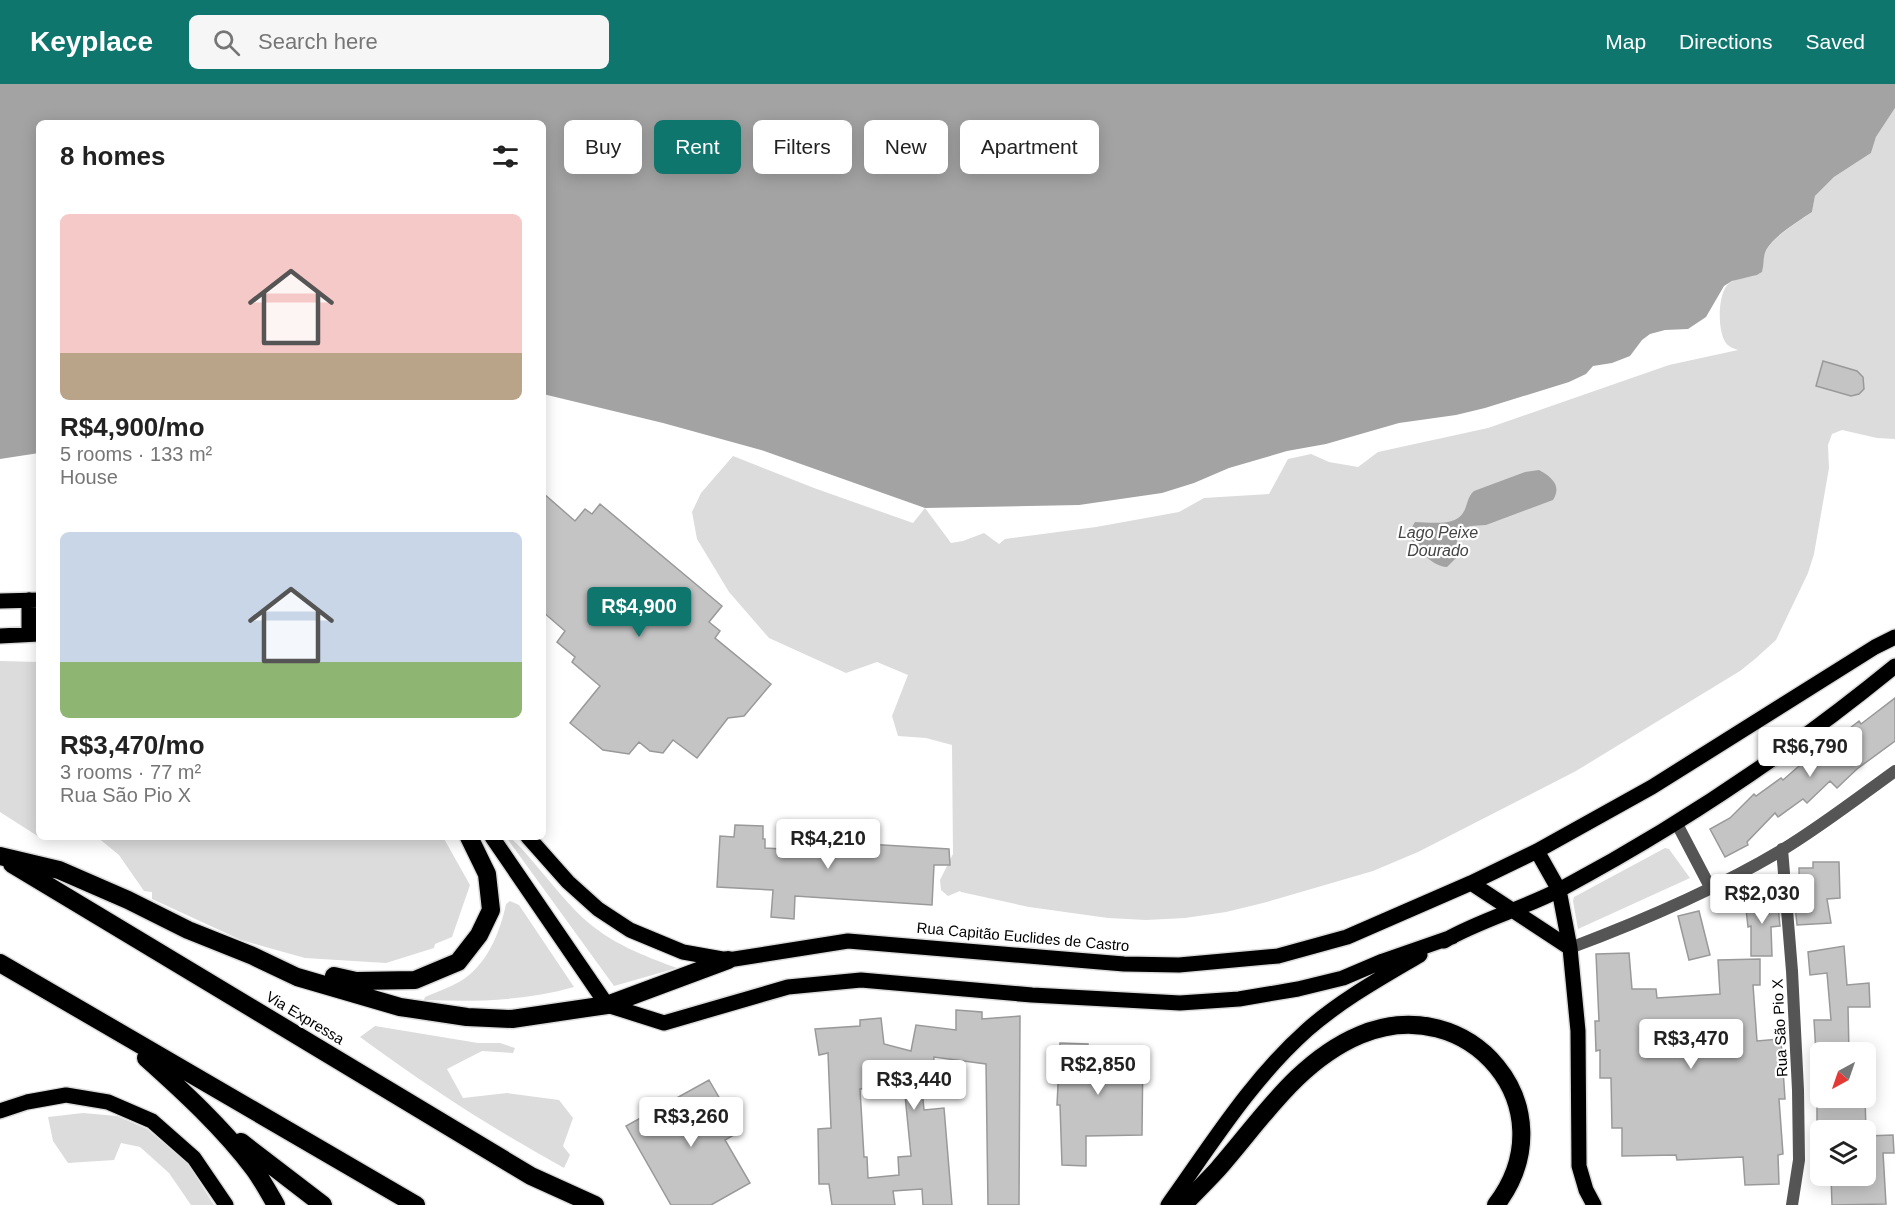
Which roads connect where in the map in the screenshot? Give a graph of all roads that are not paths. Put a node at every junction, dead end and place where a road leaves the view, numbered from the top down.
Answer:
1 (34, 600) edge
2 (0, 601) edge
3 (34, 634) edge
4 (0, 636) edge
5 (1895, 637) edge
6 (1895, 666) edge
7 (1895, 771) edge
8 (1677, 824) junction
9 (470, 840) edge
10 (494, 840) edge
11 (531, 840) edge
12 (1782, 849) junction
13 (1537, 851) junction
14 (0, 856) edge
15 (1471, 883) junction
16 (1710, 888) junction
17 (1559, 890) junction
18 (1514, 911) junction
19 (1452, 937) junction
20 (1570, 948) junction
21 (253, 956) junction
22 (728, 960) junction
23 (0, 963) edge
24 (607, 1005) junction
25 (113, 1029) junction
26 (0, 1111) edge
27 (208, 1118) junction
28 (226, 1205) edge
29 (276, 1205) edge
30 (323, 1205) edge
31 (416, 1205) edge
32 (595, 1205) edge
33 (1168, 1205) edge
34 (1184, 1205) edge
35 (1496, 1205) edge
36 (1594, 1205) edge
37 (1792, 1205) edge

1 - 2 main road
1 - 3 main road
3 - 4 main road
5 - 13 main road, Rua Capitão Euclides de Castro
6 - 8 main road
7 - 12 street
8 - 16 street
8 - 17 main road
9 - 21 highway
10 - 24 main road
11 - 22 main road, Rua Capitão Euclides de Castro
12 - 16 street
12 - 37 street, Rua São Pio X
13 - 15 main road, Rua Capitão Euclides de Castro
13 - 17 main road
14 - 21 highway
14 - 32 highway, Via Expressa
15 - 18 main road
15 - 22 main road, Rua Capitão Euclides de Castro
16 - 20 street
17 - 18 main road
17 - 20 main road
18 - 19 main road
18 - 20 main road
19 - 24 main road
19 - 33 main road
20 - 36 main road
21 - 24 highway
22 - 24 highway
23 - 25 highway
25 - 27 highway
25 - 31 highway
26 - 28 main road
27 - 29 highway
27 - 30 highway
34 - 35 highway

